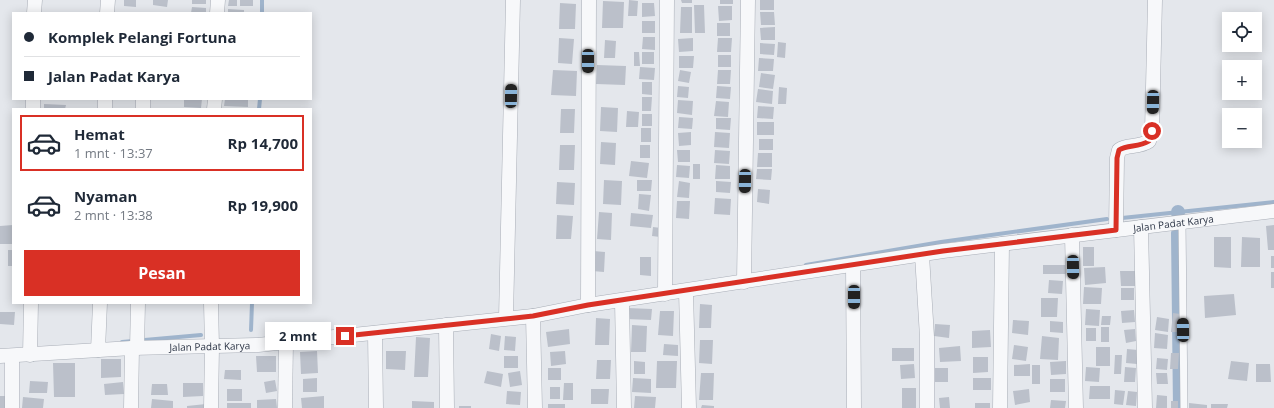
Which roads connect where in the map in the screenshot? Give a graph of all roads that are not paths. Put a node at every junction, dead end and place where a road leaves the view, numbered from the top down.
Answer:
1 (35, 0) edge
2 (108, 0) edge
3 (218, 0) edge
4 (513, 0) edge
5 (589, 0) edge
6 (667, 0) edge
7 (748, 0) edge
8 (1155, 0) edge
9 (34, 12) edge
10 (107, 12) edge
11 (217, 12) edge
12 (1274, 210) edge
13 (1182, 222) junction
14 (1141, 227) junction
15 (1116, 230) junction
16 (1072, 236) junction
17 (1002, 244) junction
18 (922, 255) junction
19 (853, 265) junction
20 (744, 282) junction
21 (686, 291) junction
22 (665, 294) junction
23 (622, 300) junction
24 (30, 304) edge
25 (100, 304) edge
26 (138, 304) edge
27 (211, 304) edge
28 (588, 305) junction
29 (533, 316) junction
30 (506, 318) junction
31 (446, 325) junction
32 (375, 333) junction
33 (286, 342) junction
34 (212, 347) junction
35 (134, 348) junction
36 (98, 350) junction
37 (30, 355) junction
38 (6, 356) edge
39 (12, 408) edge
40 (131, 408) edge
41 (211, 408) edge
42 (285, 408) edge
43 (376, 408) edge
44 (447, 408) edge
45 (535, 408) edge
46 (624, 408) edge
47 (689, 408) edge
48 (854, 408) edge
49 (927, 408) edge
50 (1000, 408) edge
51 (1076, 408) edge
52 (1145, 408) edge
53 (1184, 408) edge

1 - 9 street
2 - 10 street
3 - 11 street
4 - 30 street
5 - 28 street
6 - 22 street
7 - 20 street
8 - 15 street
12 - 13 street, Jalan Padat Karya
13 - 14 street, Jalan Padat Karya
13 - 53 lane
14 - 15 street, Jalan Padat Karya
14 - 52 street
15 - 16 street, Jalan Padat Karya
16 - 17 street, Jalan Padat Karya
16 - 51 street
17 - 18 street, Jalan Padat Karya
17 - 50 street
18 - 19 street, Jalan Padat Karya
18 - 49 street
19 - 20 street, Jalan Padat Karya
19 - 48 street
20 - 21 street, Jalan Padat Karya
21 - 22 street, Jalan Padat Karya
21 - 47 street
22 - 23 street, Jalan Padat Karya
23 - 28 street, Jalan Padat Karya
23 - 46 street
24 - 37 street
25 - 36 street
26 - 35 street
27 - 34 street
28 - 29 street, Jalan Padat Karya
29 - 30 street, Jalan Padat Karya
29 - 45 street
30 - 31 street, Jalan Padat Karya
31 - 32 street, Jalan Padat Karya
31 - 44 street
32 - 33 street, Jalan Padat Karya
32 - 43 street
33 - 34 street, Jalan Padat Karya
33 - 42 street
34 - 35 street, Jalan Padat Karya
34 - 41 street
35 - 36 street, Jalan Padat Karya
35 - 40 street
36 - 37 street, Jalan Padat Karya
37 - 38 street, Jalan Padat Karya
38 - 39 street

